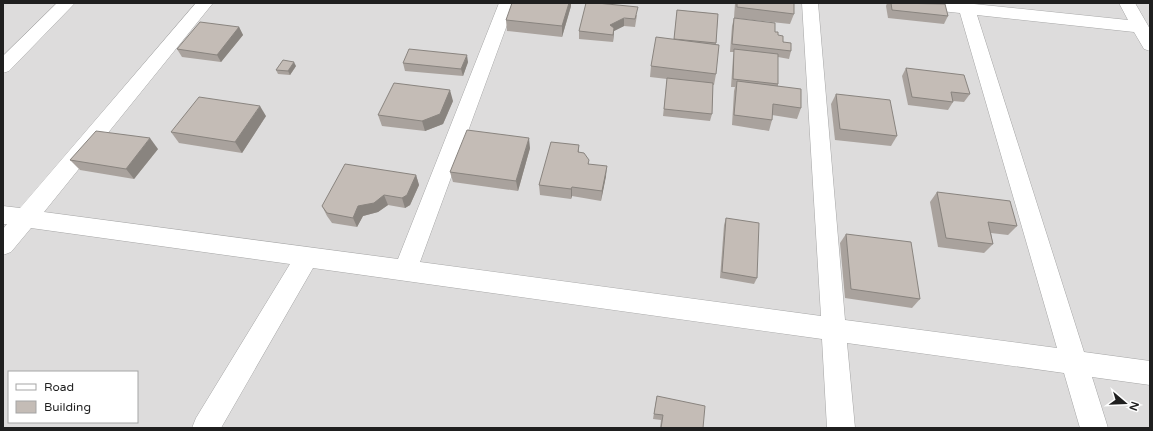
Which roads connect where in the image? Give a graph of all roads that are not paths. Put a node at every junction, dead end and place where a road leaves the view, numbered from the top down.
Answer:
1 (67, 3) edge
2 (205, 3) edge
3 (507, 3) edge
4 (810, 3) edge
5 (912, 3) edge
6 (1127, 3) edge
7 (966, 6) edge
8 (1140, 26) junction
9 (1150, 45) edge
10 (3, 67) edge
11 (3, 215) edge
12 (26, 218) junction
13 (3, 245) edge
14 (307, 256) junction
15 (404, 270) junction
16 (834, 329) junction
17 (1074, 362) junction
18 (1150, 372) edge
19 (206, 428) edge
20 (840, 428) edge
21 (1094, 428) edge

1 - 10 street
2 - 12 street
3 - 15 street
4 - 16 street
5 - 7 street
6 - 8 street
7 - 8 street
7 - 17 street
8 - 9 street
11 - 12 street
12 - 13 street
12 - 14 street
14 - 15 street
14 - 19 street
15 - 16 street
16 - 17 street
16 - 20 street
17 - 18 street
17 - 21 street

